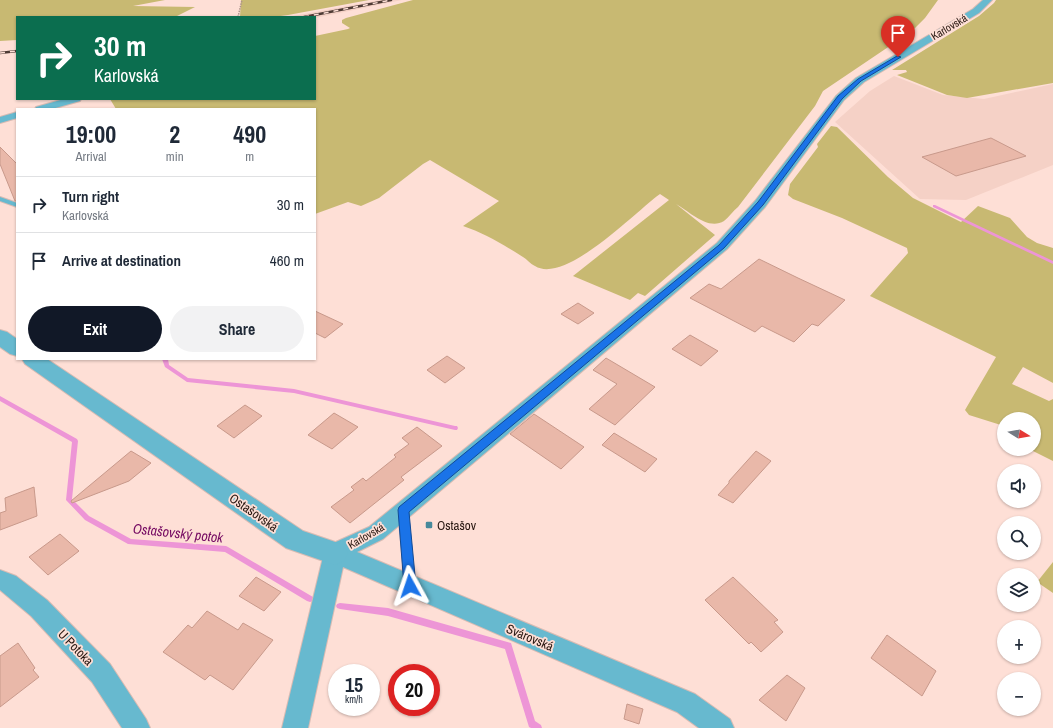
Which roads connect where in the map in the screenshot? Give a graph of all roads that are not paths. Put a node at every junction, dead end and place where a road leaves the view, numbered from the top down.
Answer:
1 (988, 0) edge
2 (72, 100) edge
3 (44, 108) edge
4 (16, 115) edge
5 (0, 120) edge
6 (0, 199) edge
7 (16, 205) edge
8 (0, 337) edge
9 (16, 348) edge
10 (33, 360) edge
11 (403, 510) junction
12 (335, 553) junction
13 (0, 580) edge
14 (410, 586) junction
15 (137, 728) edge
16 (295, 728) edge
17 (720, 728) edge

1 - 11 street, Karlovská
2 - 3 street
4 - 5 street
6 - 7 lane
8 - 9 street
10 - 12 street, Ostašovská
11 - 12 street, Karlovská
11 - 14 lane
12 - 14 street, Svárovská
12 - 16 street
13 - 15 street, U Potoka
14 - 17 street, Svárovská

